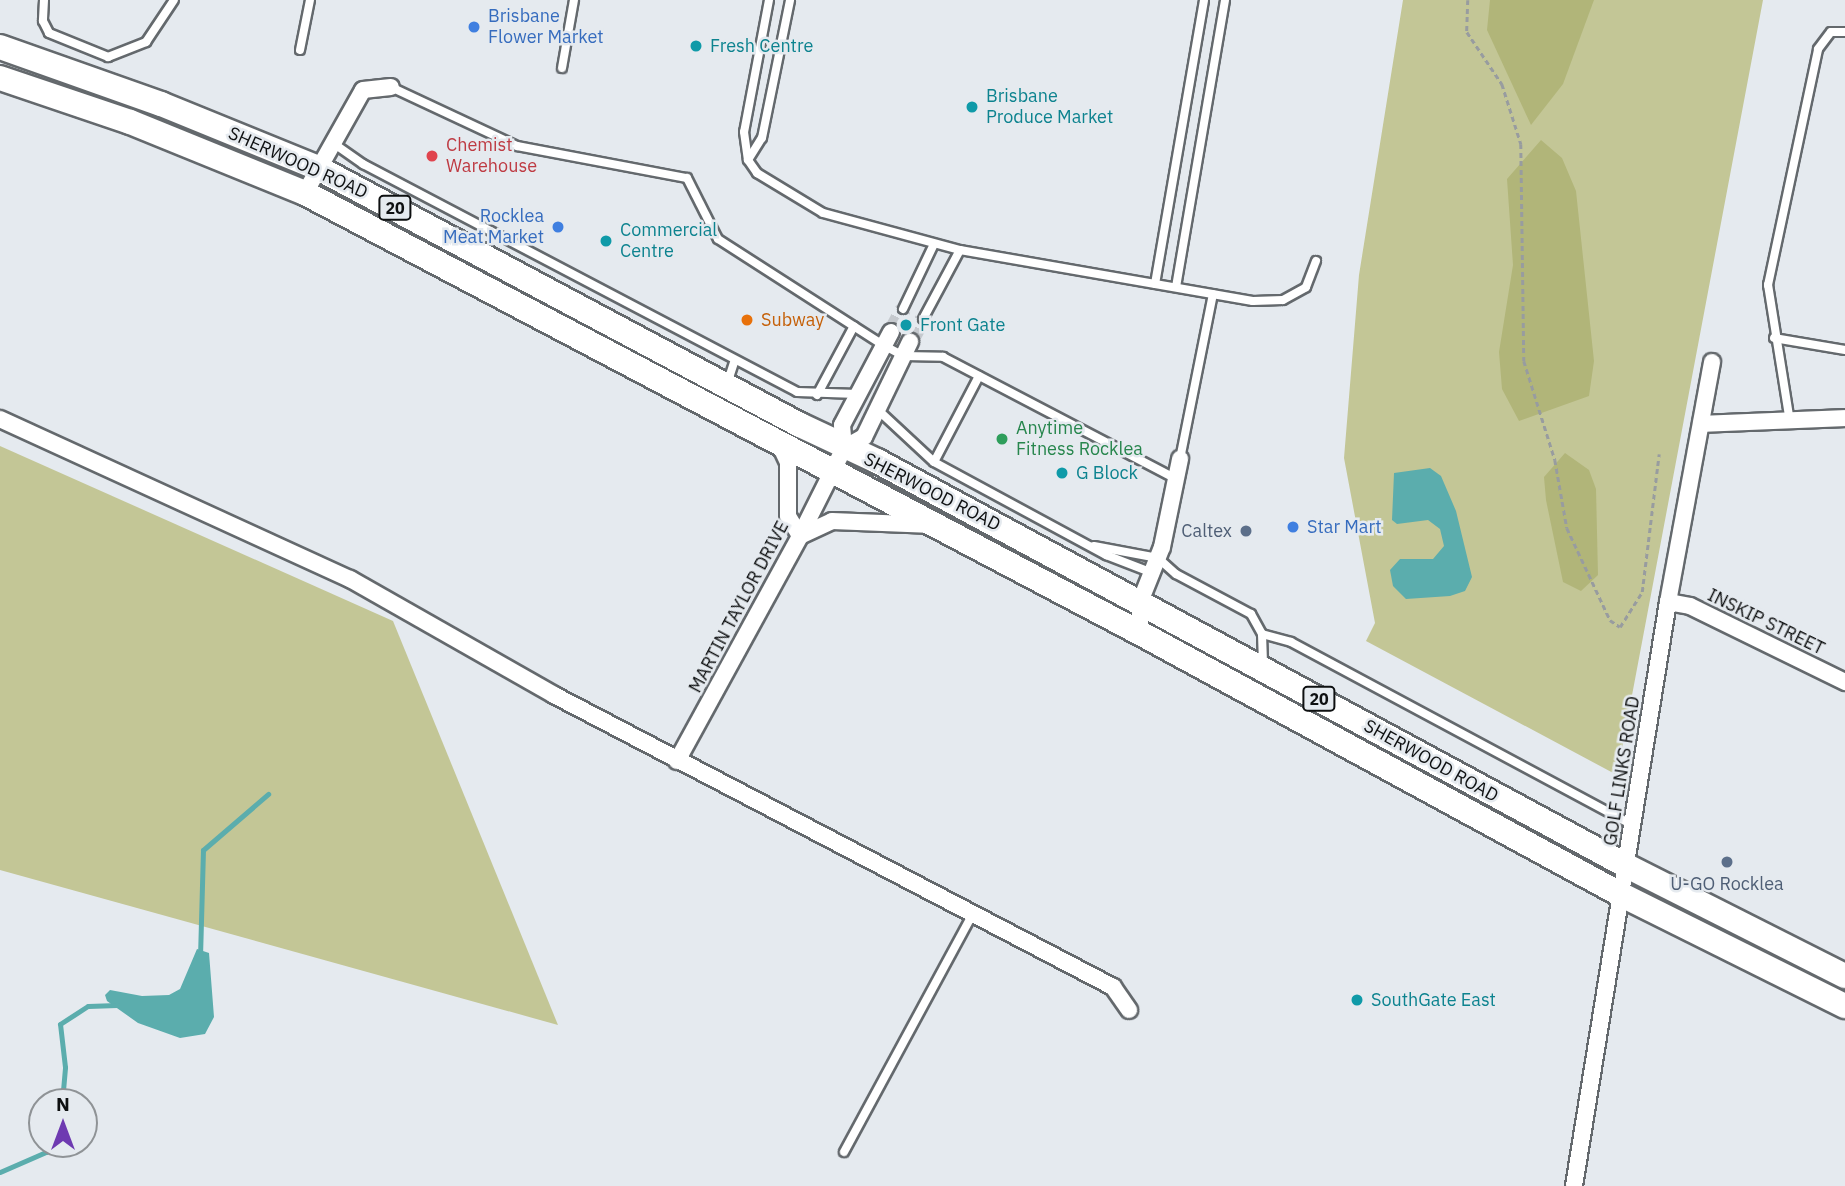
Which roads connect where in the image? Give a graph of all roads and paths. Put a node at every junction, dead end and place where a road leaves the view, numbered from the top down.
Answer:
1 (44, 0) edge
2 (174, 0) edge
3 (310, 0) edge
4 (574, 0) edge
5 (769, 0) edge
6 (790, 0) edge
7 (1204, 0) edge
8 (1225, 0) edge
9 (1468, 0) edge
10 (1845, 32) edge
11 (0, 47) edge
12 (300, 50) dead end
13 (562, 68) dead end
14 (0, 78) edge
15 (391, 87) joint
16 (332, 143) junction
17 (748, 160) junction
18 (318, 168) junction
19 (305, 193) junction
20 (934, 244) junction
21 (960, 250) junction
22 (1316, 261) dead end
23 (1155, 284) junction
24 (1177, 288) junction
25 (1213, 294) junction
26 (903, 309) tunnel mouth
27 (923, 319) tunnel mouth
28 (853, 327) junction
29 (1774, 338) junction
30 (887, 339) junction
31 (907, 349) junction
32 (1845, 350) edge
33 (735, 360) junction
34 (1713, 362) dead end
35 (979, 376) junction
36 (727, 386) junction
37 (858, 394) junction
38 (817, 396) junction
39 (878, 410) junction
40 (1845, 418) edge
41 (0, 419) edge
42 (1790, 422) junction
43 (1701, 424) junction
44 (778, 441) junction
45 (844, 448) junction
46 (1659, 454) dead end
47 (1180, 459) joint
48 (934, 462) junction
49 (832, 470) junction
50 (1176, 479) junction
51 (935, 525) junction
52 (800, 536) junction
53 (1094, 545) junction
54 (1155, 565) junction
55 (1140, 602) junction
56 (1668, 602) junction
57 (1140, 633) junction
58 (1262, 634) junction
59 (1265, 670) junction
60 (1845, 682) edge
61 (677, 761) junction
62 (1633, 825) junction
63 (1625, 865) junction
64 (1620, 894) junction
65 (974, 912) junction
66 (1845, 976) edge
67 (1845, 1006) edge
68 (1129, 1010) dead end
69 (845, 1152) dead end
70 (1574, 1186) edge

1 - 2 lane
3 - 12 lane
4 - 13 lane
5 - 17 lane
6 - 17 lane
7 - 23 lane
8 - 24 lane
9 - 46 path
10 - 29 lane
11 - 18 main road, SHERWOOD ROAD / 20
14 - 19 main road, SHERWOOD ROAD / 20
15 - 16 street
15 - 28 lane
16 - 18 street
16 - 33 lane
17 - 20 lane
18 - 19 street
18 - 36 main road, SHERWOOD ROAD / 20
19 - 44 main road, SHERWOOD ROAD / 20
20 - 21 lane
20 - 26 lane
21 - 23 lane
21 - 27 lane
22 - 25 lane
23 - 24 lane
24 - 25 lane
25 - 47 lane
28 - 30 lane
28 - 38 lane
29 - 32 lane
29 - 42 lane
30 - 31 lane
30 - 37 street
31 - 35 lane
31 - 39 street
33 - 36 lane
33 - 38 lane
34 - 43 street, GOLF LINKS ROAD
35 - 48 lane
35 - 50 lane
36 - 45 main road, SHERWOOD ROAD / 20
37 - 38 lane
37 - 45 street
39 - 45 street
39 - 48 lane
40 - 42 street
41 - 61 street
42 - 43 street
43 - 56 street, GOLF LINKS ROAD
44 - 49 main road, SHERWOOD ROAD / 20
44 - 52 street
45 - 49 street, MARTIN TAYLOR DRIVE
45 - 55 main road, SHERWOOD ROAD / 20
47 - 50 street
48 - 53 lane
49 - 51 main road, SHERWOOD ROAD / 20
49 - 52 street, MARTIN TAYLOR DRIVE
50 - 54 street
51 - 52 street
51 - 57 main road, SHERWOOD ROAD / 20
52 - 61 street, MARTIN TAYLOR DRIVE
53 - 54 lane
53 - 54 lane
54 - 55 street
54 - 58 lane
55 - 57 street
55 - 59 main road, SHERWOOD ROAD / 20
56 - 60 street, INSKIP STREET
56 - 62 street, GOLF LINKS ROAD
57 - 64 main road, SHERWOOD ROAD / 20
58 - 59 lane
58 - 62 lane
59 - 63 main road, SHERWOOD ROAD / 20
61 - 65 street
62 - 63 street, GOLF LINKS ROAD
63 - 64 street, GOLF LINKS ROAD
63 - 66 main road, SHERWOOD ROAD / 20
64 - 67 main road, SHERWOOD ROAD / 20
64 - 70 street, GOLF LINKS ROAD
65 - 68 street
65 - 69 lane

